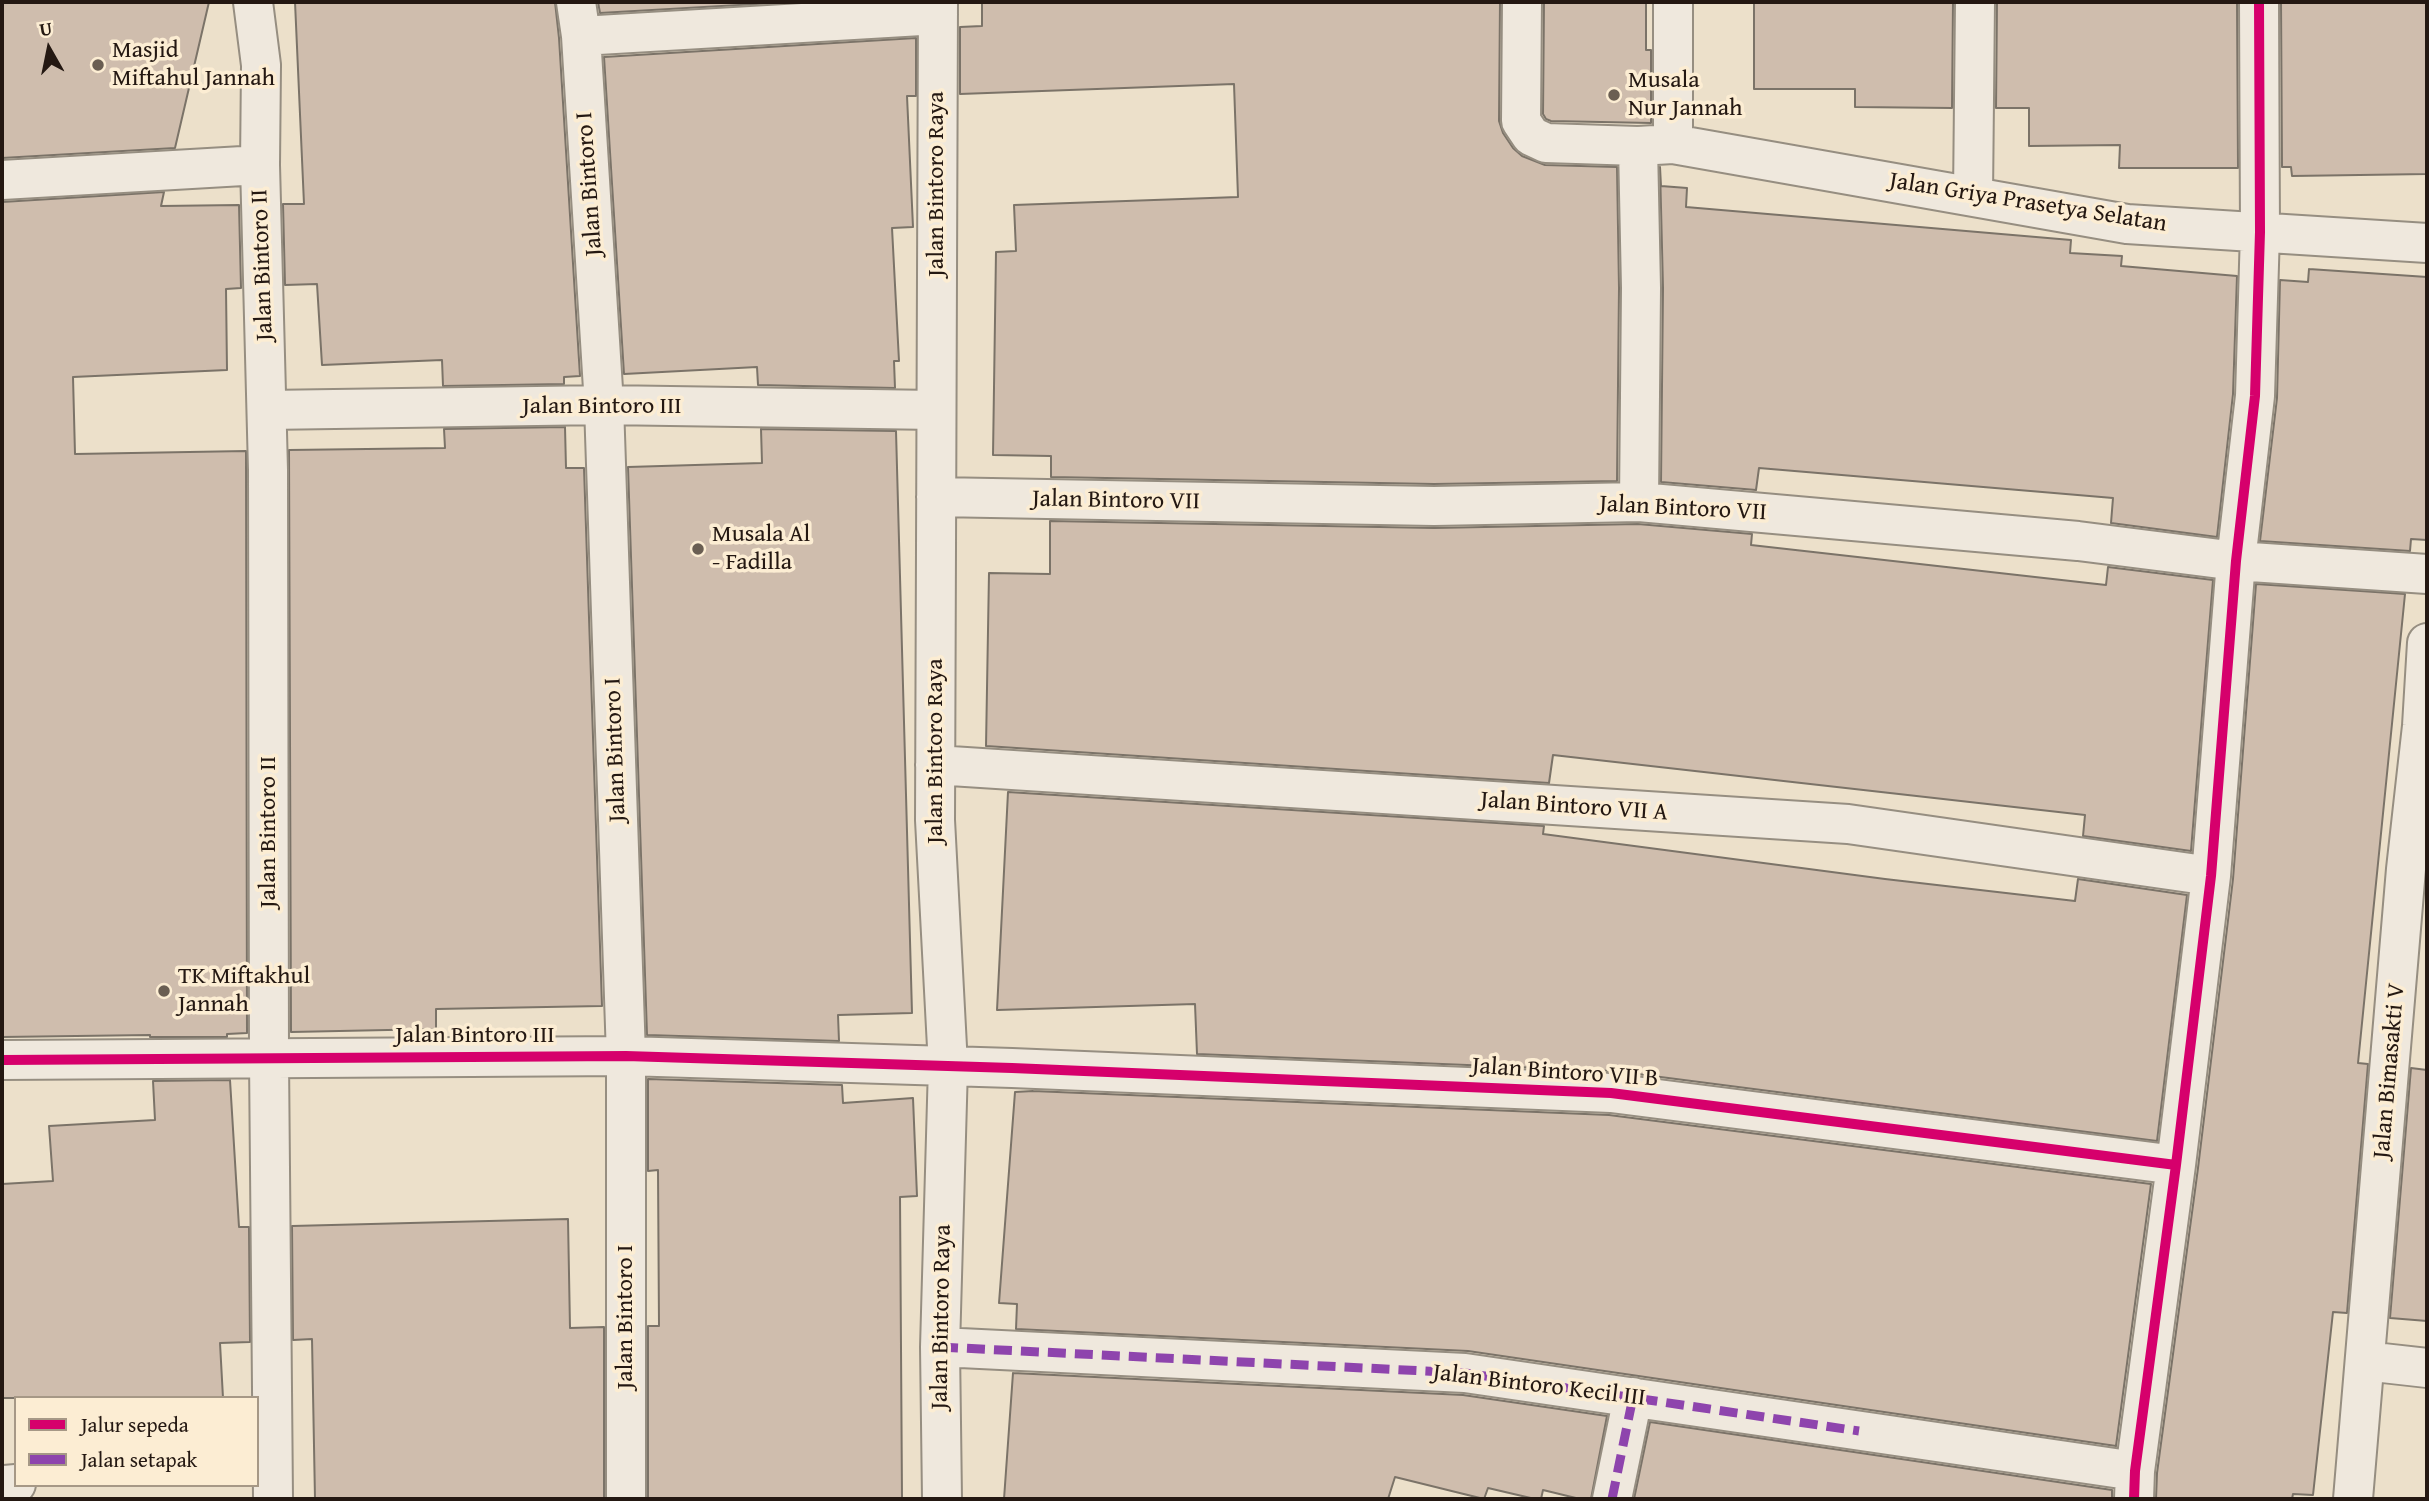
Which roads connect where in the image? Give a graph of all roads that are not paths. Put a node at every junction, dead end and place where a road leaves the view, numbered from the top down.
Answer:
1 (253, 2) edge
2 (1522, 2) edge
3 (1673, 2) edge
4 (1975, 2) edge
5 (2259, 2) edge
6 (938, 8) edge
7 (578, 19) edge
8 (1655, 145) junction
9 (260, 165) junction
10 (2, 180) edge
11 (1973, 196) junction
12 (2260, 232) junction
13 (2427, 243) edge
14 (604, 405) junction
15 (267, 410) junction
16 (936, 410) junction
17 (936, 497) junction
18 (1639, 502) junction
19 (2236, 561) junction
20 (2427, 575) edge
21 (2427, 643) edge
22 (935, 765) junction
23 (2211, 876) junction
24 (626, 1056) junction
25 (269, 1059) junction
26 (2, 1060) edge
27 (948, 1066) junction
28 (2176, 1166) junction
29 (940, 1347) junction
30 (2365, 1361) junction
31 (2427, 1368) edge
32 (1633, 1397) junction
33 (265, 1458) edge
34 (2134, 1485) edge
35 (273, 1499) edge
36 (626, 1499) edge
37 (942, 1499) edge
38 (1612, 1499) edge
39 (2353, 1499) edge

1 - 9 street, Jalan Bintoro II
2 - 8 street, Jalan Griya Prasetya Selatan
3 - 8 street
4 - 11 street
5 - 12 street
6 - 7 street
6 - 16 street, Jalan Bintoro Raya
7 - 14 street, Jalan Bintoro I
8 - 11 street, Jalan Griya Prasetya Selatan
8 - 18 street
9 - 10 street, Jalan Bintoro II
9 - 15 street, Jalan Bintoro II
11 - 12 street, Jalan Griya Prasetya Selatan
12 - 13 street, Jalan Griya Prasetya Selatan
12 - 19 street
14 - 15 street, Jalan Bintoro III
14 - 16 street, Jalan Bintoro III
14 - 24 street, Jalan Bintoro I
15 - 25 street, Jalan Bintoro II
16 - 17 street, Jalan Bintoro Raya
17 - 18 street, Jalan Bintoro VII
17 - 22 street, Jalan Bintoro Raya
18 - 19 street, Jalan Bintoro VII
19 - 20 street, Jalan Bintoro VII
19 - 23 street
21 - 30 street, Jalan Bimasakti V
22 - 23 street, Jalan Bintoro VII A
22 - 27 street, Jalan Bintoro Raya
23 - 28 street
24 - 25 street, Jalan Bintoro III
24 - 27 street, Jalan Bintoro III
24 - 36 street, Jalan Bintoro I
25 - 26 street, Jalan Bintoro III
25 - 33 street, Jalan Bintoro II
27 - 28 street, Jalan Bintoro VII B
27 - 29 street, Jalan Bintoro Raya
28 - 34 street
29 - 32 street, Jalan Bintoro Kecil III
29 - 37 street, Jalan Bintoro Raya
30 - 31 street
30 - 39 street, Jalan Bimasakti V
32 - 34 street, Jalan Bintoro Kecil III
32 - 38 street
33 - 35 street, Jalan Bintoro II

